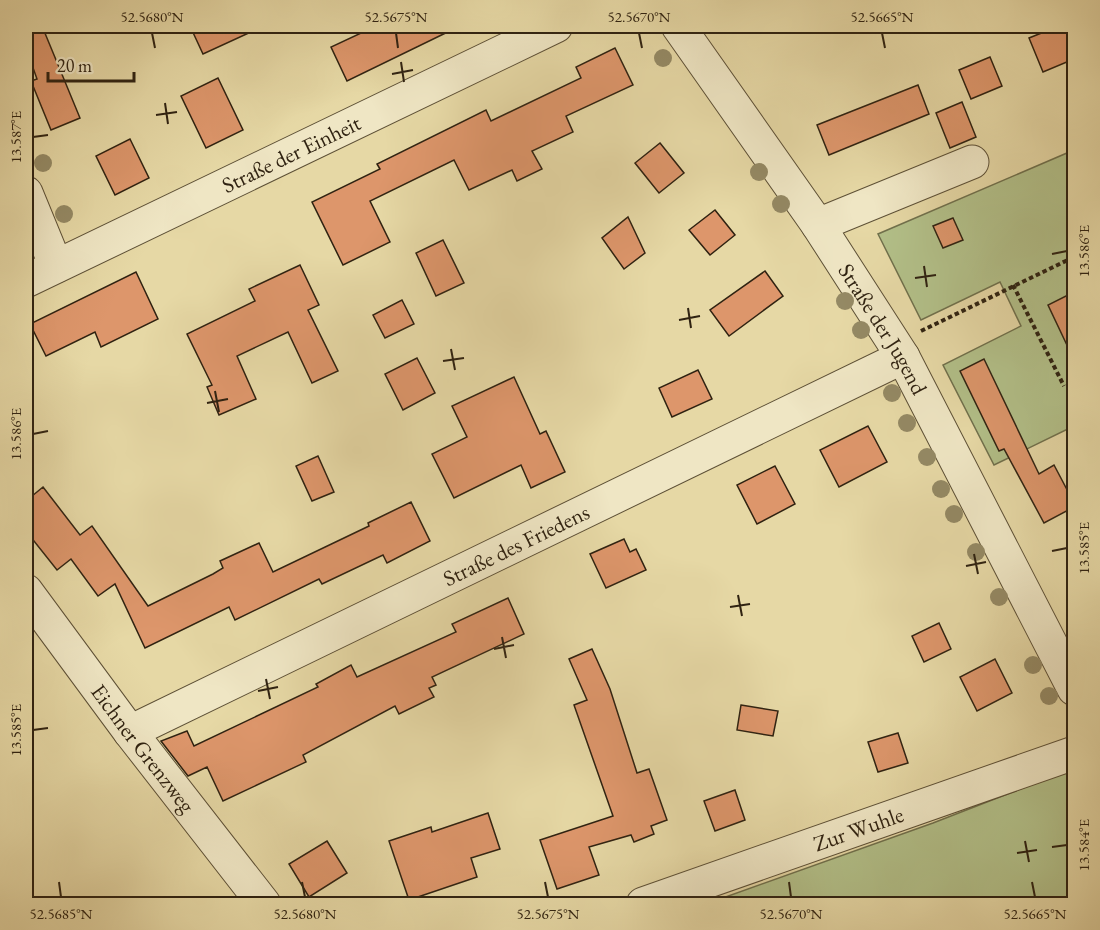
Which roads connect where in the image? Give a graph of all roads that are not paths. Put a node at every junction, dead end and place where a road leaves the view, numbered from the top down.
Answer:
1 (556, 26) edge
2 (678, 26) edge
3 (972, 162) dead end
4 (26, 192) edge
5 (819, 225) junction
6 (56, 266) junction
7 (26, 281) edge
8 (898, 350) junction
9 (26, 591) edge
10 (1065, 648) edge
11 (1074, 688) edge
12 (130, 732) junction
13 (1074, 753) edge
14 (264, 904) edge
15 (643, 904) edge

1 - 6 street, Straße der Einheit
2 - 5 street, Straße der Jugend
3 - 5 street
4 - 6 street
5 - 8 street, Straße der Jugend
6 - 7 street, Straße der Einheit
8 - 10 street, Straße der Jugend
8 - 12 street, Straße des Friedens
9 - 12 street, Eichner Grenzweg
10 - 11 street, Straße der Jugend
12 - 14 street, Eichner Grenzweg
13 - 15 street, Zur Wuhle

